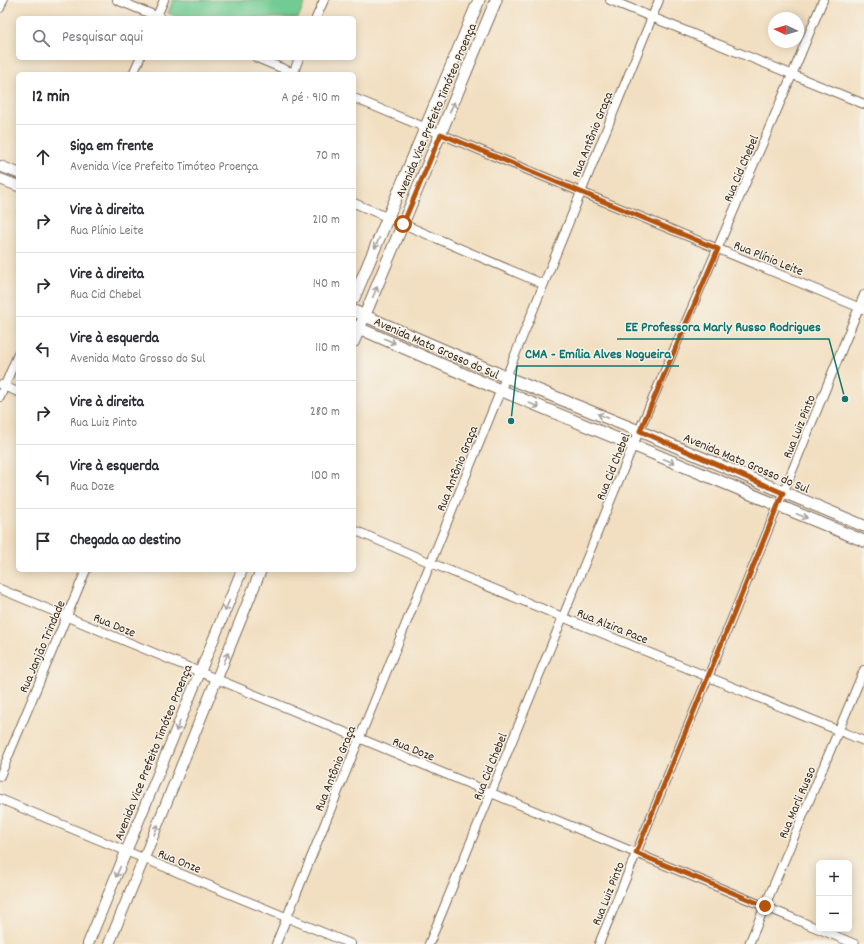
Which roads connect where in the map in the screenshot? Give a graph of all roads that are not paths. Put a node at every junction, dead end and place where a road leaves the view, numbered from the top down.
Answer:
1 (3, 0) edge
2 (117, 0) edge
3 (164, 0) edge
4 (324, 0) edge
5 (479, 0) edge
6 (496, 0) edge
7 (610, 0) edge
8 (658, 0) edge
9 (823, 0) edge
10 (0, 8) edge
11 (156, 16) edge
12 (158, 16) edge
13 (317, 16) edge
14 (652, 17) junction
15 (139, 60) edge
16 (262, 60) edge
17 (299, 60) edge
18 (134, 72) edge
19 (289, 72) edge
20 (295, 72) edge
21 (792, 75) junction
22 (356, 99) edge
23 (864, 104) edge
24 (425, 128) junction
25 (441, 134) junction
26 (0, 166) edge
27 (16, 172) edge
28 (0, 179) edge
29 (16, 185) edge
30 (581, 192) junction
31 (356, 204) edge
32 (388, 218) junction
33 (403, 224) junction
34 (718, 249) junction
35 (543, 284) junction
36 (356, 293) edge
37 (864, 295) edge
38 (861, 308) edge
39 (356, 312) edge
40 (365, 316) junction
41 (357, 327) edge
42 (16, 358) edge
43 (506, 378) junction
44 (2, 385) edge
45 (500, 390) junction
46 (16, 391) edge
47 (0, 398) edge
48 (640, 431) junction
49 (633, 446) junction
50 (783, 493) junction
51 (778, 506) junction
52 (864, 526) edge
53 (356, 531) edge
54 (864, 541) edge
55 (430, 563) junction
56 (85, 572) edge
57 (241, 572) edge
58 (260, 572) edge
59 (0, 589) edge
60 (67, 617) junction
61 (563, 617) junction
62 (864, 670) edge
63 (200, 672) junction
64 (708, 677) junction
65 (217, 679) junction
66 (839, 730) junction
67 (359, 738) junction
68 (864, 740) edge
69 (0, 776) edge
70 (491, 793) junction
71 (0, 799) edge
72 (126, 851) junction
73 (636, 853) junction
74 (144, 858) junction
75 (765, 906) junction
76 (287, 917) junction
77 (816, 928) edge
78 (826, 932) edge
79 (88, 944) edge
80 (109, 944) edge
81 (276, 944) edge
82 (351, 944) edge
83 (429, 944) edge
84 (599, 944) edge
85 (749, 944) edge
86 (855, 944) edge

1 - 10 street
2 - 11 street
3 - 12 street
4 - 13 street
5 - 24 main road, Avenida Vice Prefeito Timóteo Proença
25 -> 6 main road, Avenida Vice Prefeito Timóteo Proença
7 - 14 street
8 - 14 street, Rua Antônio Graça
9 - 21 street, Rua Cid Chebel
14 - 21 street
14 - 30 street, Rua Antônio Graça
15 - 18 street
16 - 19 street
17 - 20 street
21 - 23 street
21 - 34 street, Rua Cid Chebel
22 - 24 street, Rua Plínio Leite
24 - 25 street, Rua Plínio Leite
24 - 32 main road, Avenida Vice Prefeito Timóteo Proença
25 - 30 street, Rua Plínio Leite
25 - 33 main road, Avenida Vice Prefeito Timóteo Proença
26 - 27 street
28 - 29 street
30 - 34 street, Rua Plínio Leite
30 - 35 street, Rua Antônio Graça
31 - 32 street
32 - 33 street
32 -> 36 main road, Avenida Vice Prefeito Timóteo Proença
33 - 35 street
40 -> 33 main road, Avenida Vice Prefeito Timóteo Proença
34 - 38 street, Rua Plínio Leite
34 - 48 street, Rua Cid Chebel
35 - 43 street, Rua Antônio Graça
37 - 38 street, Rua Luiz Pinto
38 - 50 street, Rua Luiz Pinto
39 - 40 main road, Avenida Mato Grosso do Sul
40 - 41 main road, Avenida Vice Prefeito Timóteo Proença
40 - 43 main road, Avenida Mato Grosso do Sul
41 -> 45 main road, Avenida Mato Grosso do Sul
42 - 44 street
43 - 45 street, Rua Antônio Graça
48 -> 43 main road, Avenida Mato Grosso do Sul
44 - 46 street
44 - 47 street
45 -> 49 main road, Avenida Mato Grosso do Sul
45 - 55 street, Rua Antônio Graça
48 - 49 street, Rua Cid Chebel
48 - 50 main road, Avenida Mato Grosso do Sul
49 -> 51 main road, Avenida Mato Grosso do Sul
49 - 61 street, Rua Cid Chebel
50 - 51 street, Rua Luiz Pinto
50 - 52 main road, Avenida Mato Grosso do Sul
51 -> 54 main road, Avenida Mato Grosso do Sul
51 - 64 street, Rua Luiz Pinto
53 - 55 street, Rua Alzira Pace
55 - 61 street, Rua Alzira Pace
55 - 67 street, Rua Antônio Graça
56 - 60 street, Rua Janjão Trindade
57 -> 63 street, Avenida Vice Prefeito Timóteo Proença
65 -> 58 street
59 - 60 street, Rua Doze
60 - 63 street, Rua Doze
60 - 69 street, Rua Janjão Trindade
61 - 64 street, Rua Alzira Pace
61 - 70 street, Rua Cid Chebel
62 - 66 street, Rua Marli Russo
63 - 65 street, Rua Doze
63 -> 72 street, Avenida Vice Prefeito Timóteo Proença
64 - 66 street, Rua Alzira Pace
64 - 73 street, Rua Luiz Pinto
65 - 67 street, Rua Doze
74 -> 65 street
66 - 68 street, Rua Alzira Pace
66 - 75 street, Rua Marli Russo
67 - 70 street, Rua Doze
67 - 76 street, Rua Antônio Graça
70 - 73 street, Rua Doze
70 - 83 street, Rua Cid Chebel
71 - 72 street, Rua Onze
72 - 74 street, Rua Onze
72 -> 79 street, Avenida Vice Prefeito Timóteo Proença
73 - 75 street, Rua Doze
73 - 84 street, Rua Luiz Pinto
74 - 76 street, Rua Onze
74 - 80 street
75 - 77 street, Rua Doze
75 - 85 street, Rua Marli Russo
76 - 81 street, Rua Antônio Graça
76 - 82 street, Rua Onze
78 - 86 street, Rua Doze

